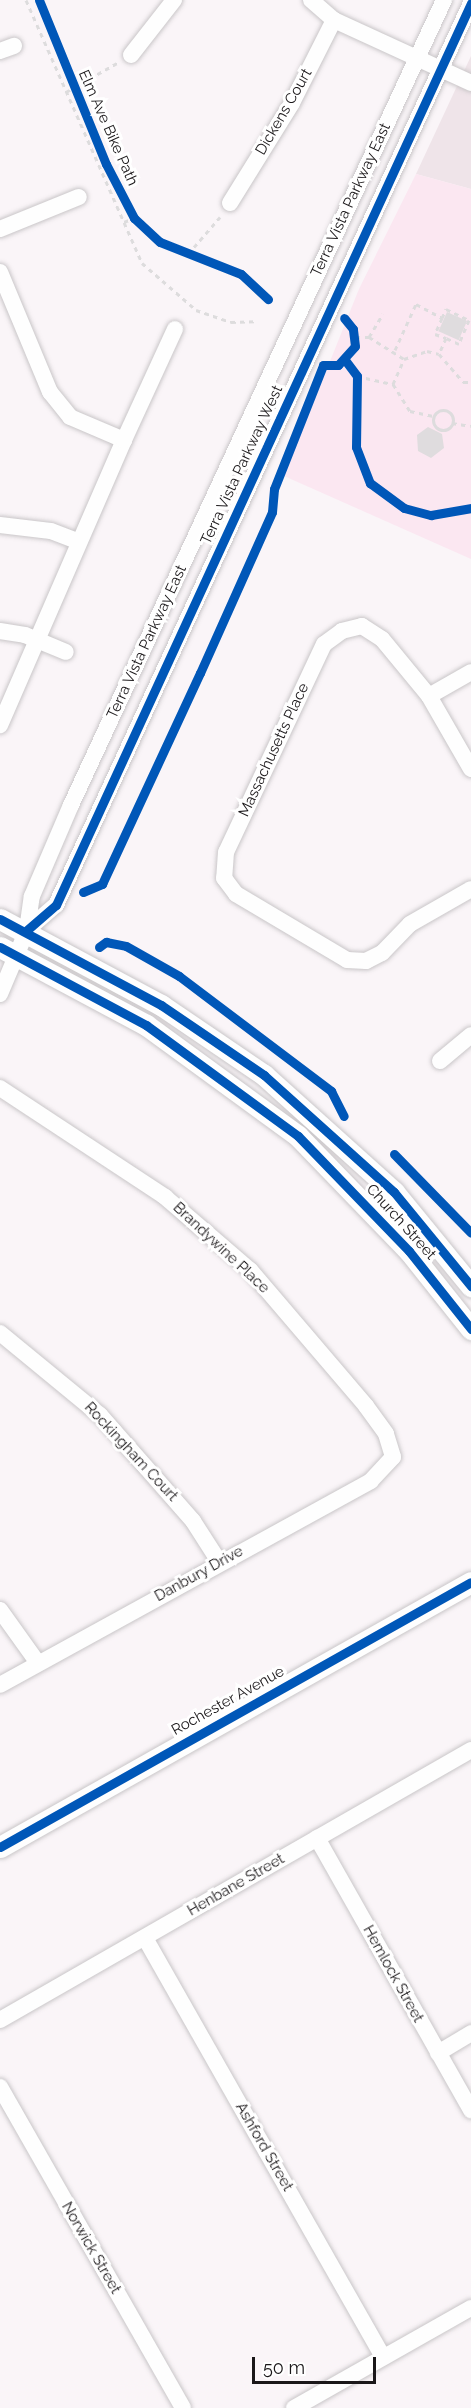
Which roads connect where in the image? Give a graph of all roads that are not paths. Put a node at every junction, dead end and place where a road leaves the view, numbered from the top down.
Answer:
1 (174, 0) edge
2 (311, 0) edge
3 (444, 0) edge
4 (471, 3) edge
5 (334, 20) junction
6 (131, 55) road end
7 (418, 58) junction
8 (440, 70) junction
9 (471, 83) edge
10 (79, 197) dead end
11 (230, 203) road end
12 (0, 229) edge
13 (0, 272) edge
14 (175, 329) dead end
15 (124, 440) junction
16 (0, 525) edge
17 (79, 542) junction
18 (0, 631) edge
19 (39, 640) junction
20 (66, 652) dead end
21 (471, 672) edge
22 (429, 696) junction
23 (0, 725) edge
24 (471, 769) edge
25 (471, 889) edge
26 (0, 919) edge
27 (27, 930) junction
28 (8, 951) edge
29 (0, 994) edge
30 (471, 1035) edge
31 (440, 1061) dead end
32 (0, 1088) edge
33 (471, 1286) edge
34 (471, 1329) edge
35 (0, 1333) edge
36 (393, 1457) joint
37 (220, 1563) junction
38 (471, 1582) edge
39 (0, 1610) edge
40 (38, 1663) junction
41 (0, 1685) edge
42 (471, 1750) edge
43 (317, 1838) junction
44 (0, 1847) edge
45 (145, 1938) junction
46 (0, 2020) edge
47 (471, 2033) edge
48 (438, 2053) junction
49 (0, 2087) edge
50 (471, 2110) edge
51 (471, 2308) edge
52 (384, 2357) junction
53 (183, 2408) edge
54 (294, 2408) edge

1 - 6 street
2 - 5 street
3 - 7 street, Terra Vista Parkway East
4 - 8 street, Terra Vista Parkway West
5 - 7 street
5 - 11 street, Dickens Court
7 - 8 street
7 - 27 street, Terra Vista Parkway East
8 - 9 street
8 - 27 street, Terra Vista Parkway West
10 - 12 street
13 - 15 street
14 - 15 street
15 - 17 street
16 - 17 street
17 - 19 street
18 - 19 street
19 - 20 street
19 - 23 street
21 - 22 street
22 - 24 street
22 - 25 street, Massachusetts Place
26 - 27 main road, Church Street
27 - 28 street, Terra Vista Parkway East
27 - 33 main road, Church Street
28 - 29 street, Terra Vista Parkway East
28 - 34 main road, Church Street
30 - 31 street
32 - 36 street, Brandywine Place
35 - 37 street, Rockingham Court
36 - 37 street, Danbury Drive
37 - 40 street, Danbury Drive
38 - 44 main road, Rochester Avenue
39 - 40 street
40 - 41 street, Danbury Drive
42 - 43 street, Henbane Street
43 - 45 street, Henbane Street
43 - 48 street, Hemlock Street
45 - 46 street, Henbane Street
45 - 52 street, Ashford Street
47 - 48 street
48 - 50 street, Hemlock Street
49 - 53 street, Norwick Street
51 - 52 street
52 - 54 street

